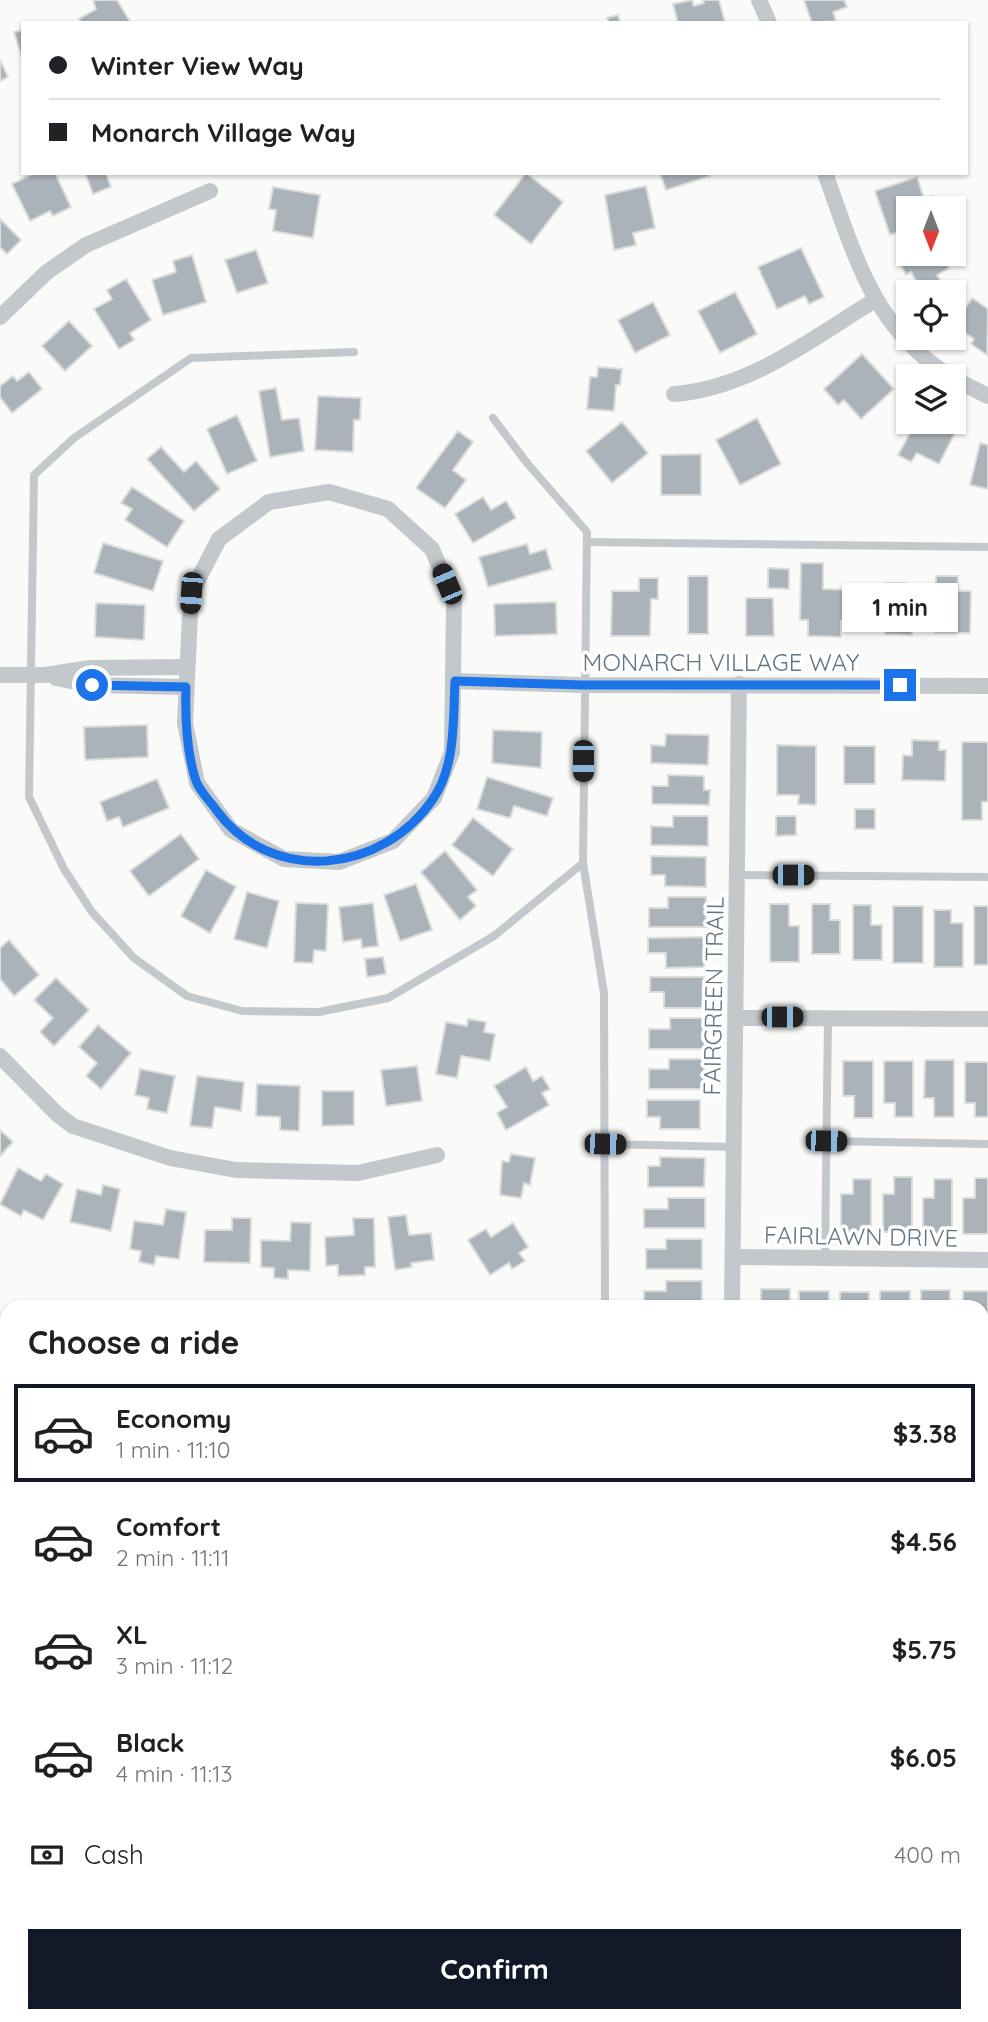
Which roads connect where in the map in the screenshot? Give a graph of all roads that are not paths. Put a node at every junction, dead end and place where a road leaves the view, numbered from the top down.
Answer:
1 (759, 0) edge
2 (768, 21) edge
3 (826, 175) edge
4 (209, 191) dead end
5 (875, 300) junction
6 (0, 317) edge
7 (354, 352) dead end
8 (934, 364) edge
9 (966, 385) edge
10 (674, 394) dead end
11 (988, 396) edge
12 (493, 418) dead end
13 (587, 542) junction
14 (988, 547) edge
15 (186, 667) junction
16 (0, 675) edge
17 (38, 675) junction
18 (455, 681) junction
19 (739, 684) junction
20 (583, 685) junction
21 (988, 686) edge
22 (186, 687) junction
23 (583, 863) junction
24 (737, 874) junction
25 (988, 877) edge
26 (828, 1017) junction
27 (737, 1018) junction
28 (988, 1019) edge
29 (0, 1056) edge
30 (826, 1141) junction
31 (605, 1144) junction
32 (988, 1144) edge
33 (734, 1147) junction
34 (437, 1155) dead end
35 (733, 1257) junction
36 (825, 1259) junction
37 (988, 1260) edge
38 (605, 1300) edge
39 (732, 1300) edge

1 - 2 street
3 - 5 street
4 - 6 street
5 - 8 street
5 - 10 street
7 - 17 lane
9 - 11 street
12 - 13 lane
13 - 14 lane
13 - 20 lane
15 - 17 street
15 - 18 street
15 - 22 street
16 - 17 street
17 - 22 street
17 - 23 lane
18 - 20 street, MONARCH VILLAGE WAY
18 - 22 street
19 - 20 street, MONARCH VILLAGE WAY
19 - 21 street, MONARCH VILLAGE WAY
19 - 24 street, FAIRGREEN TRAIL
20 - 23 lane
23 - 31 lane
24 - 25 lane
24 - 27 street, FAIRGREEN TRAIL
26 - 27 street
26 - 28 street
26 - 30 lane
27 - 33 street, FAIRGREEN TRAIL
29 - 34 street
30 - 32 lane
30 - 36 lane
31 - 33 lane
31 - 38 lane
33 - 35 street, FAIRGREEN TRAIL
35 - 36 street, FAIRLAWN DRIVE
35 - 39 street, FAIRGREEN TRAIL
36 - 37 street, FAIRLAWN DRIVE

